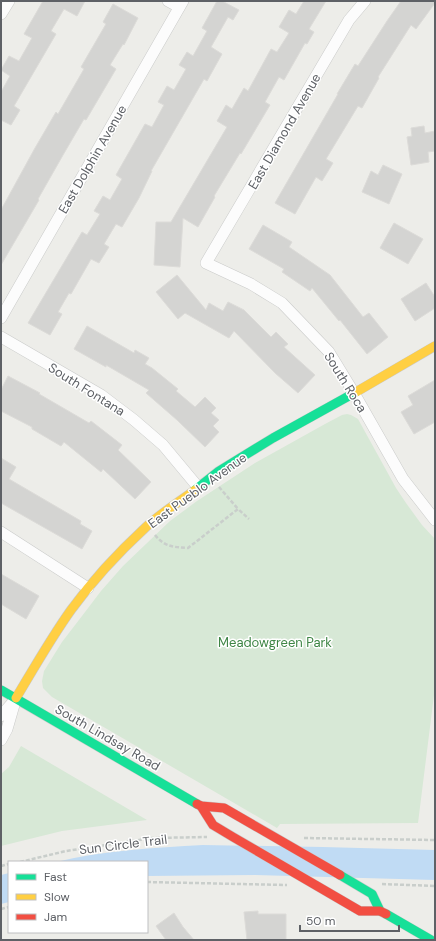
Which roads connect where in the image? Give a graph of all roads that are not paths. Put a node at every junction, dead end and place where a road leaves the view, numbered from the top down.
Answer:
1 (8, 1) edge
2 (168, 1) edge
3 (365, 1) edge
4 (180, 4) edge
5 (1, 14) edge
6 (206, 263) joint
7 (1, 318) edge
8 (1, 337) edge
9 (435, 346) edge
10 (354, 393) junction
11 (198, 487) junction
12 (435, 520) edge
13 (1, 532) edge
14 (88, 588) junction
15 (1, 690) edge
16 (16, 698) junction
17 (1, 716) edge
18 (1, 740) edge
19 (201, 806) junction
20 (380, 911) junction
21 (431, 940) edge

1 - 5 street
2 - 4 street
3 - 6 street, East Diamond Avenue
4 - 7 street, East Dolphin Avenue
6 - 10 street, South Roca
8 - 11 street, South Fontana
9 - 10 main road, East Pueblo Avenue
10 - 11 main road, East Pueblo Avenue
10 - 12 street, South Roca
11 - 14 main road, East Pueblo Avenue
13 - 14 street
14 - 16 main road, East Pueblo Avenue
15 - 16 main road, South Lindsay Road
16 - 17 street, East Pueblo Avenue
16 - 18 street, East Pueblo Avenue
16 - 19 main road, South Lindsay Road
19 - 20 main road, South Lindsay Road
19 - 20 main road, South Lindsay Road
20 - 21 main road, South Lindsay Road

